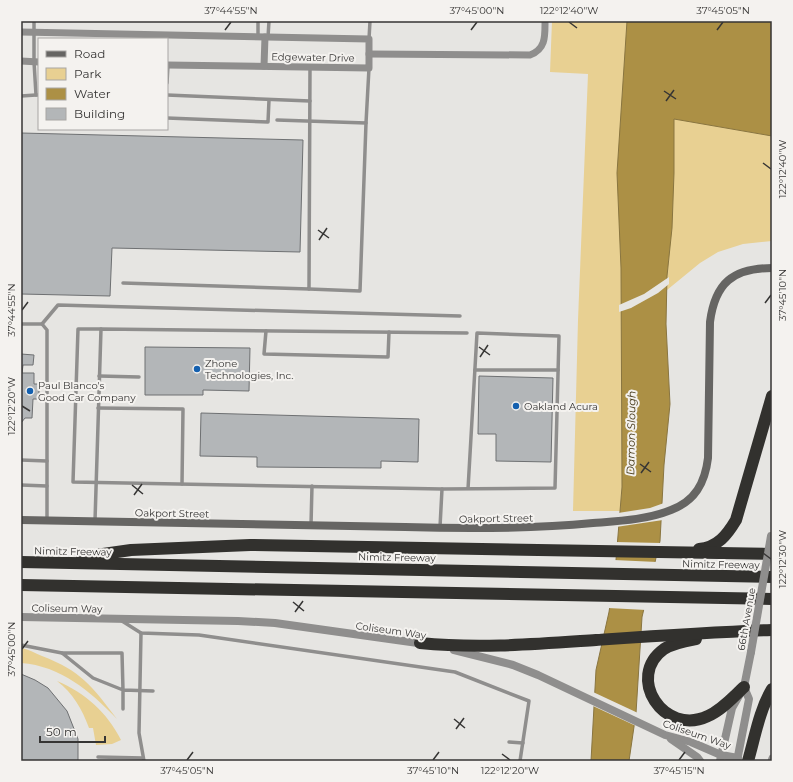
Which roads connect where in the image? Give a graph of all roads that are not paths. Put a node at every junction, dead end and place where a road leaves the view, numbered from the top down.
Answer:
1 (34, 21) edge
2 (258, 21) edge
3 (269, 21) edge
4 (370, 21) edge
5 (545, 21) edge
6 (21, 32) edge
7 (34, 32) junction
8 (264, 37) junction
9 (369, 39) junction
10 (369, 54) junction
11 (21, 62) edge
12 (36, 62) edge
13 (168, 64) edge
14 (264, 66) junction
15 (310, 67) junction
16 (368, 68) junction
17 (38, 95) edge
18 (168, 95) edge
19 (21, 96) edge
20 (270, 100) junction
21 (310, 102) junction
22 (168, 118) edge
23 (277, 120) dead end
24 (309, 122) junction
25 (366, 123) junction
26 (772, 268) edge
27 (122, 283) dead end
28 (309, 289) junction
29 (460, 316) dead end
30 (21, 324) edge
31 (42, 324) junction
32 (101, 329) junction
33 (266, 331) junction
34 (390, 332) junction
35 (467, 333) dead end
36 (475, 370) junction
37 (558, 370) junction
38 (99, 376) junction
39 (139, 377) dead end
40 (772, 396) edge
41 (98, 408) junction
42 (21, 460) edge
43 (47, 461) junction
44 (96, 482) junction
45 (182, 484) junction
46 (21, 485) edge
47 (47, 486) junction
48 (312, 486) junction
49 (468, 488) junction
50 (442, 489) junction
51 (21, 520) edge
52 (47, 520) junction
53 (95, 521) junction
54 (311, 525) junction
55 (440, 528) junction
56 (772, 533) edge
57 (672, 553) junction
58 (772, 554) edge
59 (21, 562) edge
60 (42, 562) junction
61 (772, 577) edge
62 (21, 585) edge
63 (772, 599) edge
64 (21, 617) edge
65 (118, 618) junction
66 (772, 630) edge
67 (724, 632) junction
68 (141, 633) junction
69 (420, 644) junction
70 (21, 645) edge
71 (62, 653) junction
72 (744, 687) junction
73 (772, 689) edge
74 (123, 690) junction
75 (139, 691) junction
76 (153, 691) dead end
77 (122, 708) dead end
78 (665, 735) junction
79 (509, 742) dead end
80 (522, 743) junction
81 (98, 757) dead end
82 (720, 758) edge
83 (772, 758) edge
84 (143, 760) edge
85 (741, 760) edge
86 (520, 761) edge
87 (700, 761) edge
88 (771, 761) edge

1 - 7 lane
2 - 8 lane
3 - 8 lane
4 - 9 lane
5 - 10 street
6 - 7 street, Edgewater Drive
7 - 8 street, Edgewater Drive
7 - 12 lane
8 - 9 street, Edgewater Drive
8 - 14 street
9 - 10 street, Edgewater Drive
10 - 16 street, Edgewater Drive
11 - 12 street
12 - 17 lane
13 - 14 street, Edgewater Drive
14 - 15 street, Edgewater Drive
15 - 16 street, Edgewater Drive
15 - 21 lane
16 - 25 lane
17 - 19 lane
18 - 20 lane
20 - 21 lane
20 - 22 lane
21 - 24 lane
23 - 24 lane
24 - 25 lane
24 - 28 lane
25 - 28 lane
26 - 55 main road, Oakport Street
27 - 28 lane
29 - 31 lane
30 - 31 lane
31 - 43 lane
32 - 33 lane
32 - 38 lane
32 - 44 lane
33 - 34 lane
33 - 34 lane
34 - 35 lane
36 - 37 lane
36 - 37 lane
36 - 49 lane
37 - 49 lane
38 - 39 lane
38 - 41 lane
40 - 57 highway
41 - 44 lane
41 - 45 lane
42 - 43 lane
43 - 47 lane
44 - 45 lane
44 - 53 lane
45 - 48 lane
46 - 47 lane
47 - 52 lane
48 - 50 lane
48 - 54 lane
49 - 50 lane
50 - 55 lane
51 - 52 main road, Oakport Street
52 - 53 main road, Oakport Street
53 - 54 main road, Oakport Street
54 - 55 main road, Oakport Street
56 - 72 street, 66th Avenue, bridge
57 - 58 highway
57 - 60 highway
59 - 60 highway, Nimitz Freeway
60 - 61 highway, Nimitz Freeway
62 - 63 highway
64 - 65 street, Coliseum Way
65 - 68 lane
65 - 69 street, Coliseum Way
66 - 67 highway
67 - 69 highway
67 - 72 highway
68 - 75 lane
68 - 80 lane
69 - 78 street, Coliseum Way
70 - 71 lane
71 - 74 lane
71 - 74 lane
72 - 82 street, 66th Avenue
72 - 85 street, 66th Avenue
73 - 85 highway
74 - 75 lane
74 - 77 lane
75 - 76 lane
75 - 84 lane
78 - 82 street, Coliseum Way
78 - 87 street
79 - 80 lane
80 - 86 lane
81 - 84 lane
82 - 85 street, Coliseum Way
83 - 88 street

